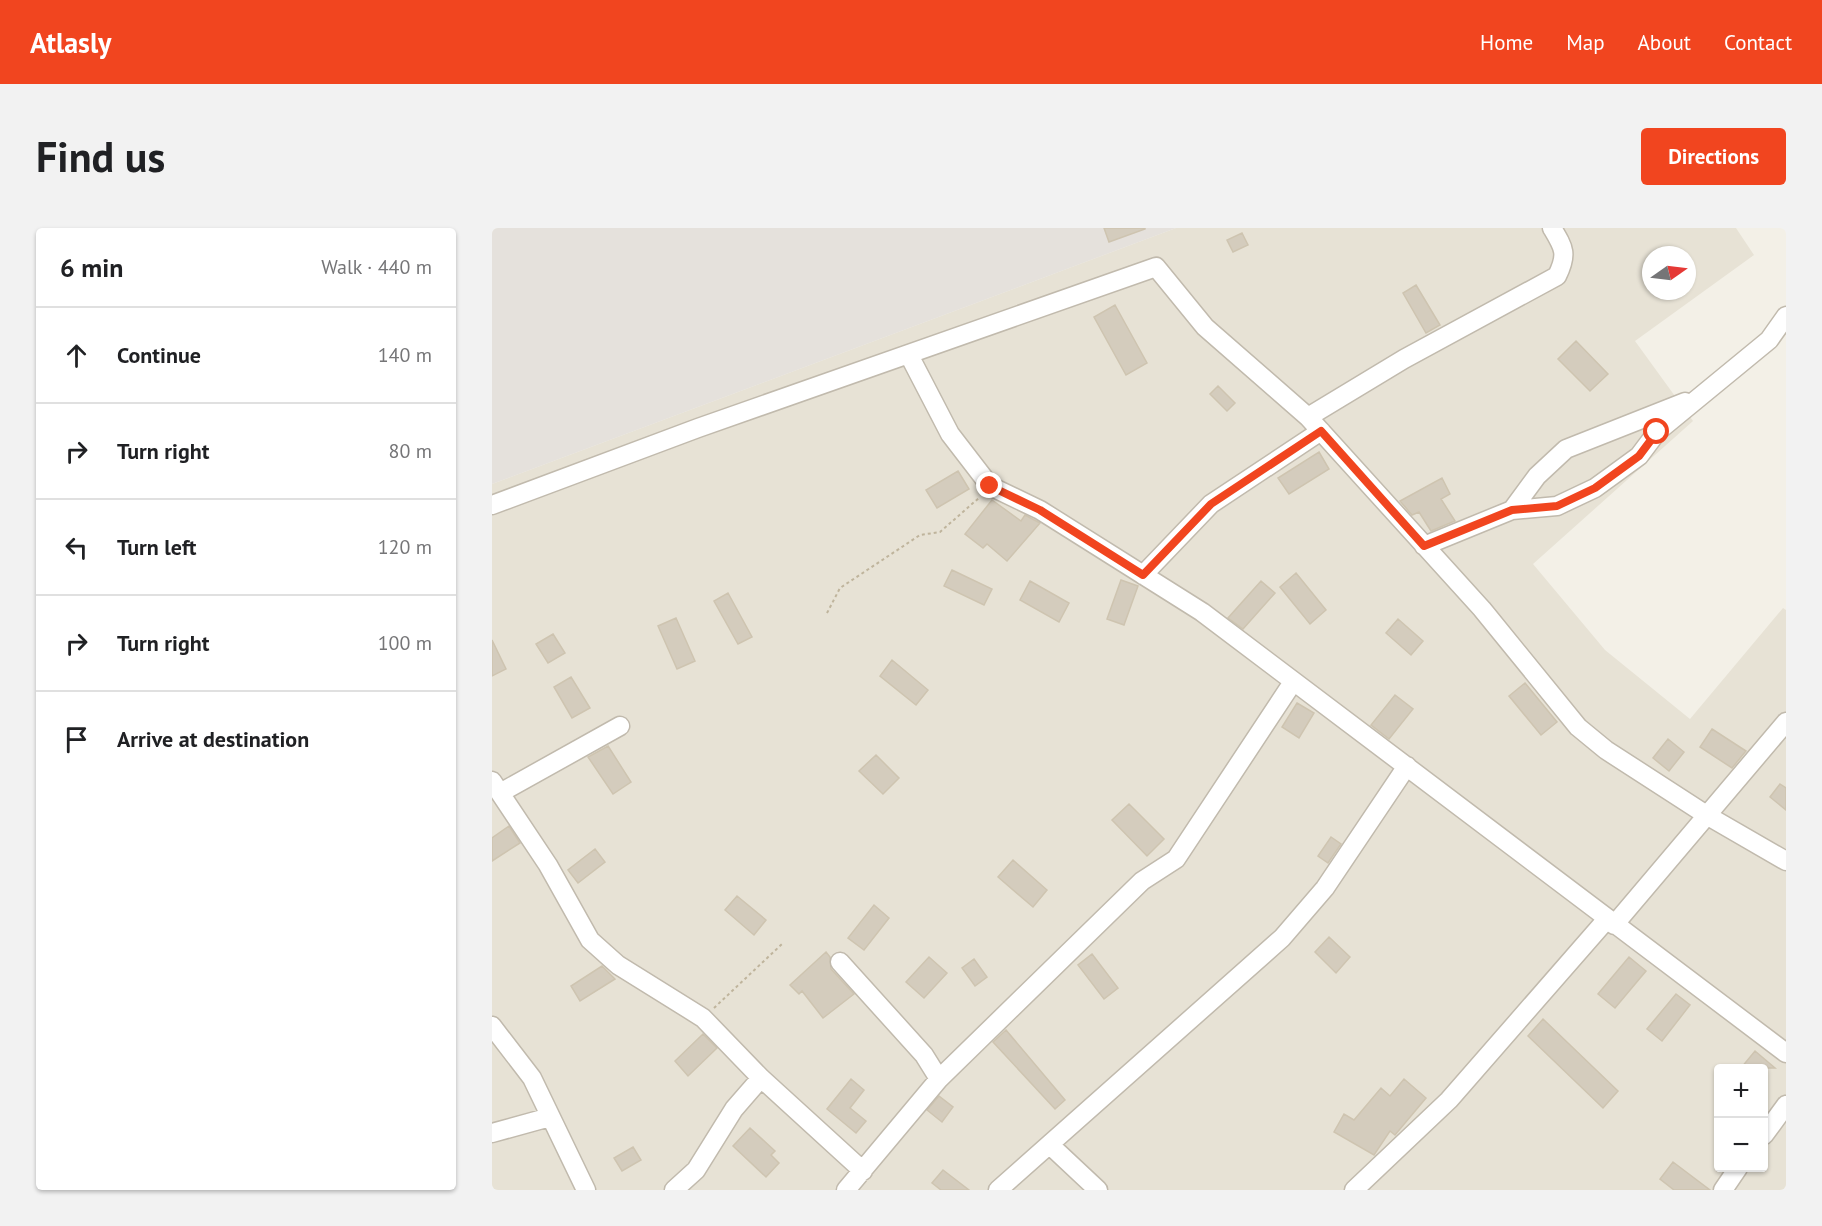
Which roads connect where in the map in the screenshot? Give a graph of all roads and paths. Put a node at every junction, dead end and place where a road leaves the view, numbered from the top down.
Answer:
1 (1552, 228) edge
2 (1786, 316) edge
3 (909, 355) junction
4 (1700, 396) junction
5 (1308, 417) junction
6 (1321, 431) junction
7 (990, 486) junction
8 (492, 505) edge
9 (1512, 510) junction
10 (1424, 546) junction
11 (1143, 575) junction
12 (827, 613) dead end
13 (1293, 682) junction
14 (1786, 722) edge
15 (620, 726) dead end
16 (1407, 766) junction
17 (496, 787) edge
18 (1708, 816) junction
19 (1786, 861) edge
20 (1611, 922) junction
21 (782, 944) dead end
22 (840, 962) dead end
23 (703, 1018) junction
24 (492, 1026) edge
25 (1786, 1053) edge
26 (761, 1078) junction
27 (939, 1079) junction
28 (1786, 1105) edge
29 (550, 1116) junction
30 (1768, 1130) edge
31 (492, 1134) edge
32 (1050, 1145) junction
33 (863, 1171) junction
34 (1735, 1172) edge
35 (586, 1190) edge
36 (674, 1190) edge
37 (846, 1190) edge
38 (998, 1190) edge
39 (1098, 1190) edge
40 (1354, 1190) edge
41 (1723, 1190) edge

1 - 5 street
2 - 4 street
3 - 5 street
3 - 7 street
3 - 8 street
4 - 9 street
4 - 9 street
5 - 6 street
6 - 10 street
6 - 11 street
7 - 11 street
7 - 12 path
9 - 10 street
10 - 18 street
11 - 13 street
13 - 16 street
13 - 27 street
14 - 18 street
15 - 17 street
16 - 20 street
16 - 32 street
17 - 23 street
18 - 19 street
18 - 20 street
20 - 25 street
20 - 40 street
21 - 23 path
22 - 27 street
23 - 26 street
24 - 29 street
26 - 33 street
26 - 36 street
27 - 33 street
28 - 30 street
29 - 31 street
29 - 35 street
32 - 38 street
32 - 39 street
33 - 37 street
34 - 41 street

